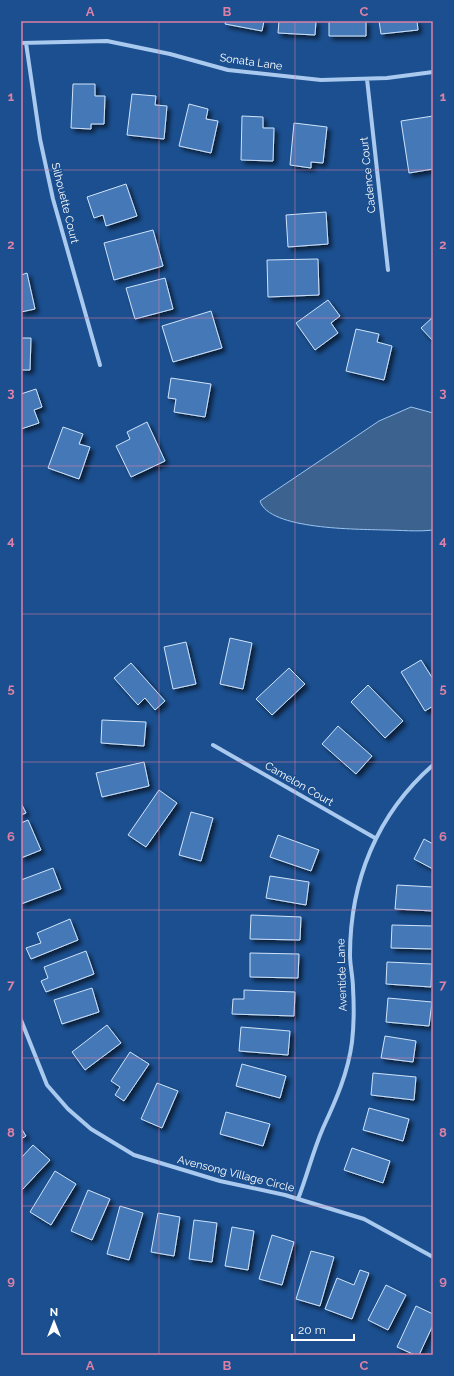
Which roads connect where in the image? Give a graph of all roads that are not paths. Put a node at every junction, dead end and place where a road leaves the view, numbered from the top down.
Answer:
1 (23, 43) edge
2 (433, 72) edge
3 (367, 79) junction
4 (388, 270) dead end
5 (100, 365) dead end
6 (213, 745) dead end
7 (433, 764) edge
8 (375, 838) junction
9 (21, 1020) edge
10 (298, 1199) junction
11 (433, 1257) edge

1 - 3 street, Sonata Lane
1 - 5 street, Silhouette Court
2 - 3 street, Sonata Lane
3 - 4 street, Cadence Court
6 - 8 street, Camelon Court
7 - 8 street, Aventide Lane
8 - 10 street, Aventide Lane
9 - 10 street, Avensong Village Circle
10 - 11 street, Avensong Village Circle

